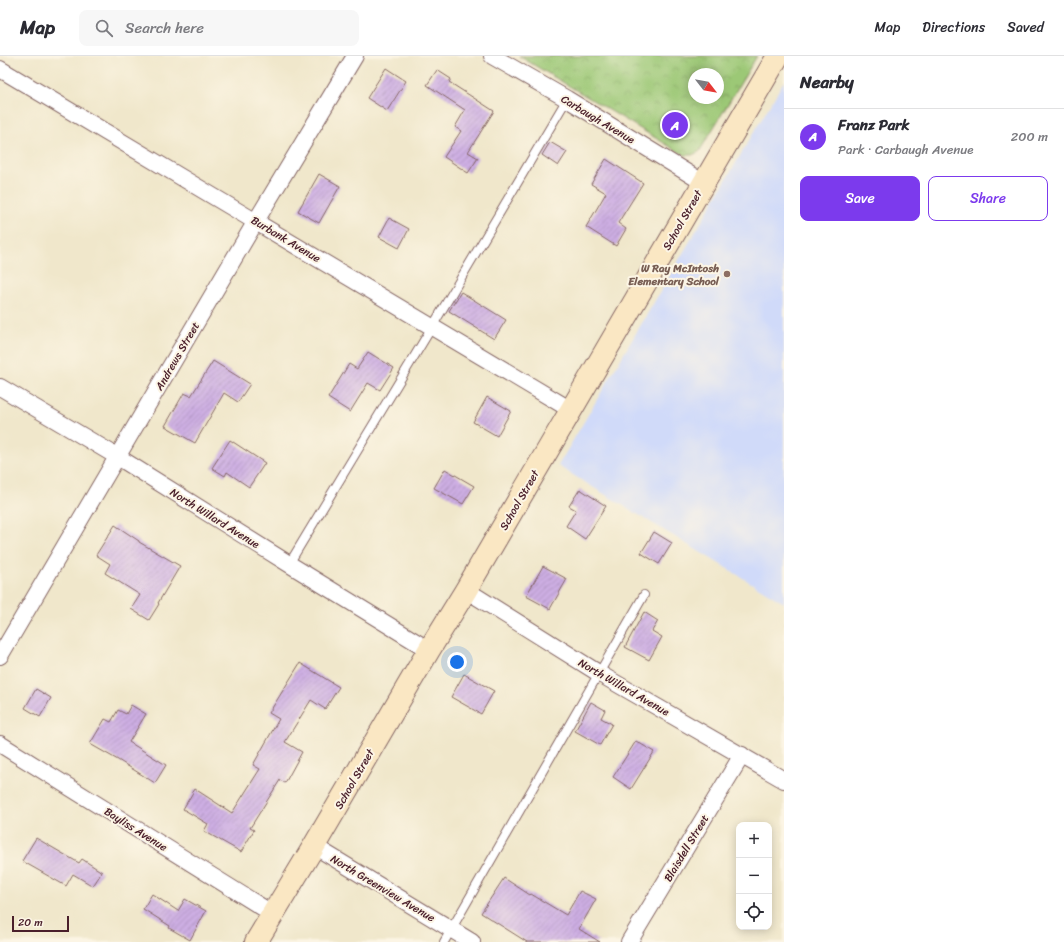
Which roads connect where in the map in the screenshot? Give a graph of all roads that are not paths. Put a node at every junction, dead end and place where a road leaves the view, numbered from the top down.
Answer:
1 (355, 56) edge
2 (492, 56) edge
3 (778, 56) edge
4 (0, 69) edge
5 (567, 100) junction
6 (704, 183) junction
7 (256, 221) junction
8 (432, 327) junction
9 (0, 387) edge
10 (572, 410) junction
11 (118, 456) junction
12 (289, 564) junction
13 (466, 590) junction
14 (644, 595) dead end
15 (429, 650) junction
16 (0, 656) edge
17 (600, 674) junction
18 (0, 744) edge
19 (742, 755) junction
20 (784, 780) edge
21 (314, 846) junction
22 (273, 914) junction
23 (448, 936) edge
24 (256, 942) edge
25 (472, 942) edge
26 (629, 942) edge

1 - 7 street, Andrews Street
2 - 5 street, Carbaugh Avenue
3 - 6 main road, School Street
4 - 7 street, Burbank Avenue
5 - 6 street, Carbaugh Avenue
5 - 8 lane
6 - 10 main road, School Street
7 - 8 street, Burbank Avenue
7 - 11 street, Andrews Street
8 - 10 street, Burbank Avenue
8 - 12 lane
9 - 11 street, North Willard Avenue
10 - 13 main road, School Street
11 - 12 street, North Willard Avenue
11 - 16 street, Andrews Street
12 - 15 street, North Willard Avenue
13 - 15 main road, School Street
13 - 17 street, North Willard Avenue
14 - 17 lane
15 - 21 main road, School Street
17 - 19 street, North Willard Avenue
17 - 23 lane
18 - 22 street, Bayliss Avenue
19 - 20 street, North Willard Avenue
19 - 26 street, Blaisdell Street
21 - 22 main road, School Street
21 - 23 street, North Greenview Avenue
22 - 24 main road, School Street
23 - 25 street, North Greenview Avenue

